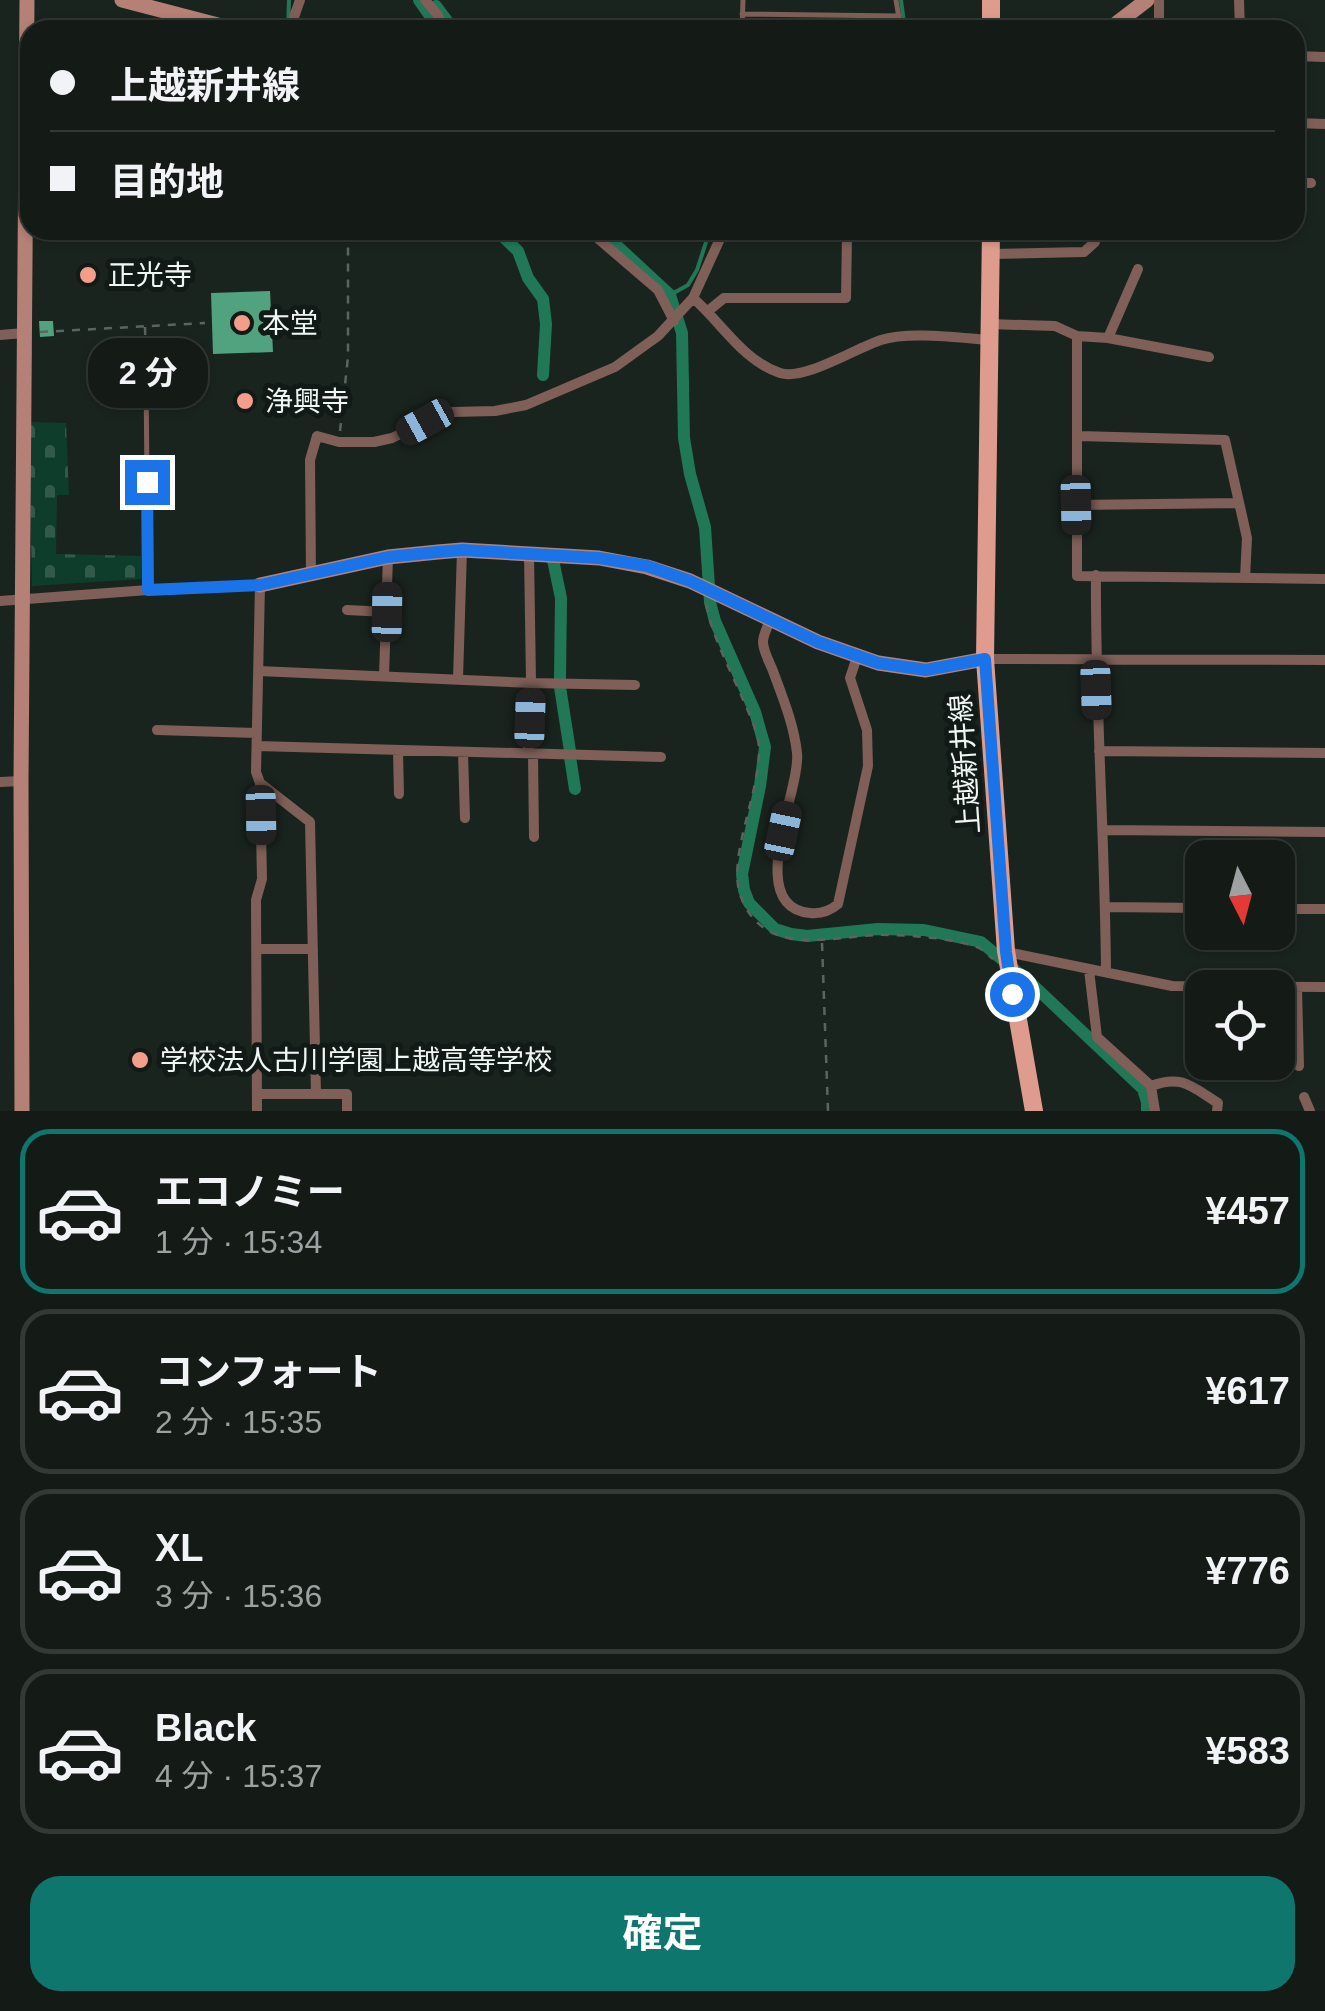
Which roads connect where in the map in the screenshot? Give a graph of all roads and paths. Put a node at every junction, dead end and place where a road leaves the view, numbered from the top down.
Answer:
1 (122, 0) edge
2 (425, 0) edge
3 (742, 0) edge
4 (896, 0) edge
5 (1147, 0) edge
6 (742, 14) junction
7 (899, 16) junction
8 (198, 20) edge
9 (440, 20) edge
10 (742, 20) edge
11 (900, 20) edge
12 (1121, 20) edge
13 (1305, 183) edge
14 (1311, 183) dead end
15 (26, 240) edge
16 (348, 240) edge
17 (600, 240) edge
18 (719, 240) edge
19 (847, 240) edge
20 (990, 240) edge
21 (1095, 240) edge
22 (990, 254) junction
23 (1138, 269) dead end
24 (692, 298) junction
25 (708, 311) junction
26 (674, 321) junction
27 (204, 323) dead end
28 (145, 325) junction
29 (989, 332) junction
30 (0, 334) edge
31 (24, 334) junction
32 (1077, 336) junction
33 (1108, 338) junction
34 (1210, 357) dead end
35 (146, 375) joint
36 (1078, 436) junction
37 (339, 442) junction
38 (1239, 503) junction
39 (1076, 505) junction
40 (462, 550) junction
41 (529, 554) junction
42 (388, 557) junction
43 (312, 574) junction
44 (1096, 575) junction
45 (1245, 578) junction
46 (1325, 578) edge
47 (260, 585) junction
48 (704, 587) junction
49 (148, 590) junction
50 (23, 600) junction
51 (0, 601) edge
52 (347, 610) dead end
53 (387, 612) junction
54 (770, 620) junction
55 (857, 657) junction
56 (985, 659) junction
57 (1095, 660) junction
58 (1325, 660) edge
59 (259, 671) junction
60 (384, 676) junction
61 (458, 680) junction
62 (531, 683) junction
63 (635, 685) dead end
64 (157, 730) dead end
65 (257, 733) junction
66 (257, 746) junction
67 (398, 751) junction
68 (1099, 751) junction
69 (463, 753) junction
70 (1325, 753) edge
71 (530, 754) junction
72 (661, 757) dead end
73 (0, 782) edge
74 (20, 782) junction
75 (260, 783) junction
76 (400, 794) dead end
77 (465, 818) dead end
78 (1104, 830) junction
79 (1325, 832) edge
80 (534, 836) dead end
81 (1106, 907) junction
82 (1185, 908) edge
83 (1295, 909) edge
84 (1325, 909) edge
85 (822, 940) junction
86 (258, 949) junction
87 (312, 949) junction
88 (1006, 952) junction
89 (1089, 970) junction
90 (1010, 972) junction
91 (1106, 972) junction
92 (1325, 987) edge
93 (1297, 988) junction
94 (1299, 1066) dead end
95 (1151, 1086) junction
96 (257, 1094) junction
97 (316, 1094) junction
98 (1304, 1096) dead end
99 (22, 1111) edge
100 (257, 1111) edge
101 (346, 1111) edge
102 (828, 1111) edge
103 (1034, 1111) edge
104 (1155, 1111) edge
105 (1217, 1111) edge
106 (1310, 1111) edge

1 - 8 street
2 - 9 street
3 - 6 lane
4 - 7 lane
5 - 12 street
6 - 7 lane
6 - 10 lane
7 - 11 lane
13 - 14 street
15 - 31 street
16 - 37 path
17 - 26 street
18 - 24 street
19 - 25 street
20 - 22 main road, 上越新井線
21 - 22 street
22 - 29 main road, 上越新井線
23 - 33 street
24 - 25 street
24 - 26 street
25 - 29 street
26 - 37 street
27 - 28 path
28 - 31 path
28 - 35 path
29 - 32 street
29 - 56 main road, 上越新井線
30 - 31 street
31 - 50 street
32 - 33 street
32 - 36 street
33 - 34 street
35 - 49 lane
36 - 38 street
36 - 39 street
37 - 43 street
38 - 39 street
38 - 45 street
39 - 44 street
40 - 41 street
40 - 42 street
40 - 61 street
41 - 48 street
41 - 62 street
42 - 43 street
42 - 53 street
43 - 47 street
44 - 45 street
44 - 57 street
45 - 46 street
47 - 49 street
47 - 59 street
48 - 54 street
48 - 85 path
49 - 50 street
50 - 51 street
50 - 74 street
52 - 53 street
53 - 60 street
54 - 55 street
54 - 55 street
55 - 56 street
56 - 57 street
56 - 88 main road, 上越新井線
57 - 58 street
57 - 68 street
59 - 60 street
59 - 65 street
60 - 61 street
61 - 62 street
62 - 63 street
62 - 71 street
64 - 65 street
65 - 66 street
66 - 67 street
66 - 75 street
67 - 69 street
67 - 76 street
68 - 70 street
68 - 78 street
69 - 71 street
69 - 77 street
71 - 72 street
71 - 80 street
73 - 74 street
74 - 99 street
75 - 86 street
75 - 87 street
78 - 79 street
78 - 81 street
81 - 82 street
81 - 91 street
83 - 84 street
85 - 90 path
85 - 102 path
86 - 87 street
86 - 96 street
87 - 97 street
88 - 89 street
88 - 90 main road, 上越新井線
89 - 91 street
89 - 95 street
90 - 103 main road, 上越新井線
91 - 93 street
92 - 93 street
93 - 94 street
95 - 104 street
95 - 105 street
96 - 97 street
96 - 100 street
97 - 101 street
98 - 106 street

